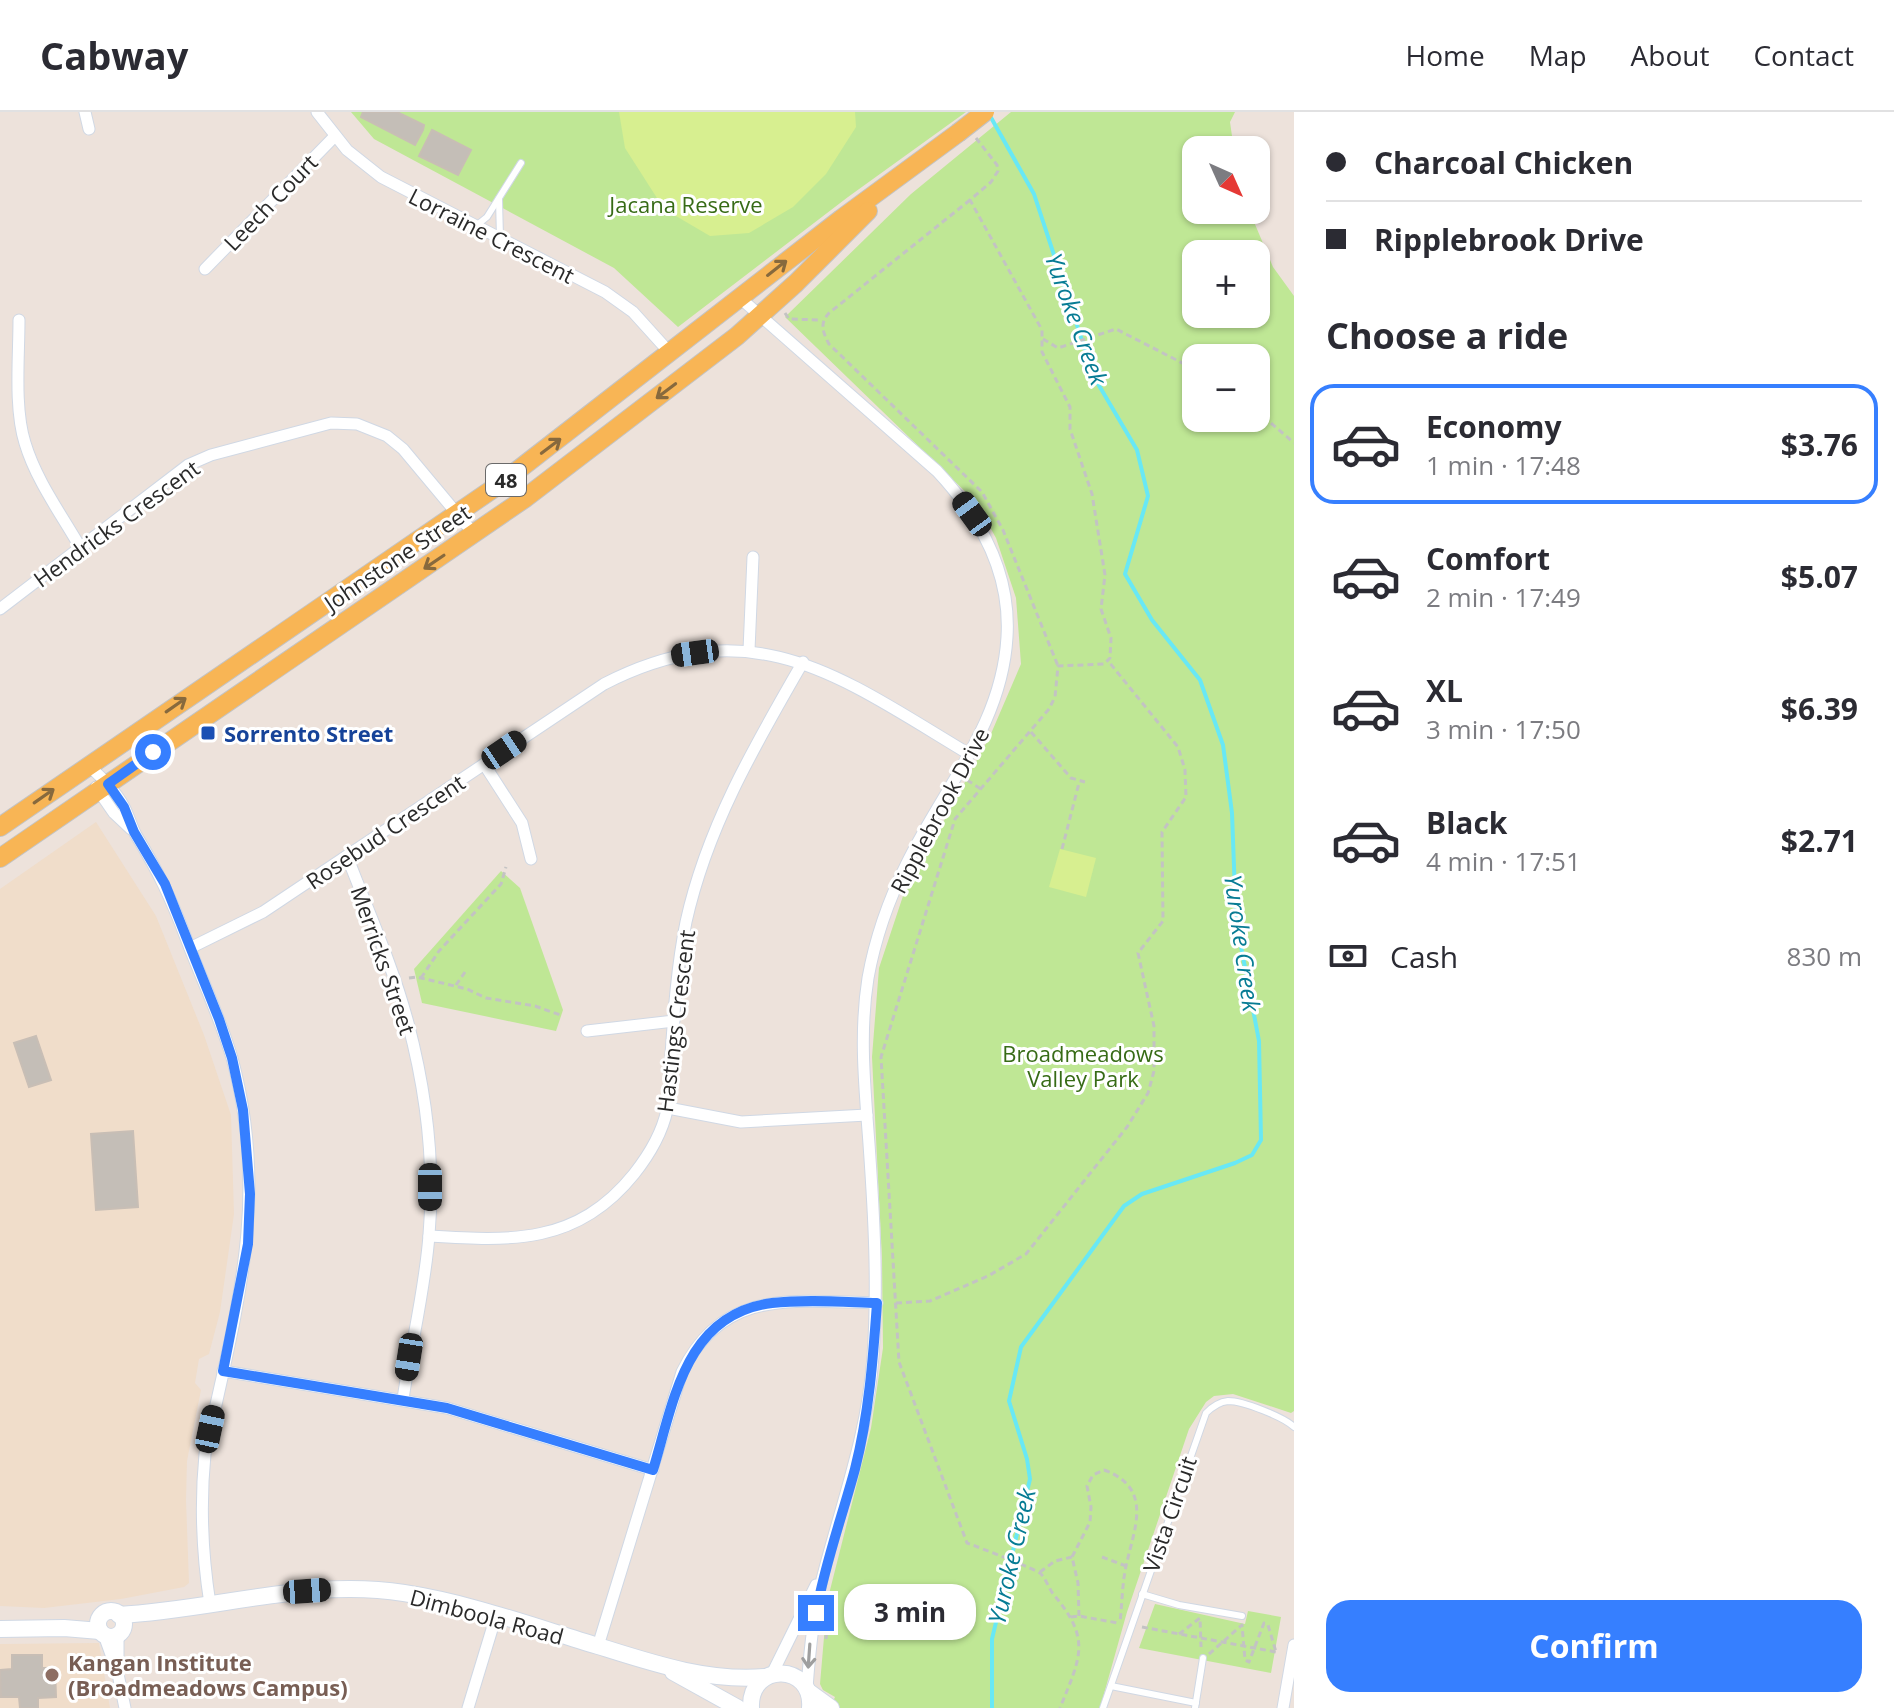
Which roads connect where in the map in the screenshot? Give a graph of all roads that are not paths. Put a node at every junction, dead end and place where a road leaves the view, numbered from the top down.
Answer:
1 (85, 112) edge
2 (317, 112) edge
3 (985, 112) edge
4 (89, 129) dead end
5 (335, 136) junction
6 (521, 163) dead end
7 (906, 172) junction
8 (499, 199) junction
9 (476, 226) junction
10 (500, 238) junction
11 (205, 269) dead end
12 (739, 297) junction
13 (759, 316) junction
14 (19, 320) dead end
15 (670, 353) junction
16 (457, 514) junction
17 (474, 534) junction
18 (80, 547) junction
19 (753, 557) dead end
20 (0, 609) edge
21 (749, 650) junction
22 (803, 662) junction
23 (969, 754) junction
24 (484, 764) junction
25 (88, 765) junction
26 (103, 787) junction
27 (0, 827) edge
28 (347, 856) junction
29 (0, 858) edge
30 (531, 859) dead end
31 (190, 948) junction
32 (674, 1021) junction
33 (587, 1031) dead end
34 (668, 1108) junction
35 (867, 1115) junction
36 (429, 1236) junction
37 (877, 1303) junction
38 (223, 1371) junction
39 (403, 1399) junction
40 (1294, 1427) edge
41 (653, 1470) junction
42 (825, 1569) junction
43 (1142, 1594) junction
44 (210, 1604) junction
45 (496, 1616) junction
46 (1242, 1616) dead end
47 (110, 1627) junction
48 (0, 1629) edge
49 (1294, 1645) edge
50 (598, 1646) junction
51 (1203, 1658) road end
52 (665, 1668) junction
53 (769, 1675) junction
54 (1111, 1686) junction
55 (809, 1696) edge
56 (1196, 1705) edge
57 (125, 1708) edge
58 (468, 1708) edge
59 (738, 1708) edge
60 (751, 1708) edge
61 (831, 1708) edge
62 (1103, 1708) edge
63 (1283, 1708) edge

1 - 4 street
2 - 5 street, Lorraine Crescent
3 - 7 main road, Johnstone Street / 48, bridge
5 - 9 street, Lorraine Crescent
5 - 11 street, Leech Court
6 - 8 lane
12 -> 7 main road, Johnstone Street / 48
7 - 13 main road, Johnstone Street / 48
8 - 9 lane
8 - 10 lane
9 - 10 street, Lorraine Crescent
10 - 15 street, Lorraine Crescent
12 - 13 street, Ripplebrook Drive
12 - 15 main road, Johnstone Street / 48
13 -> 17 main road, Johnstone Street / 48
13 - 23 street, Ripplebrook Drive
14 - 18 street
16 -> 15 main road, Johnstone Street / 48
16 - 17 street, Hendricks Crescent
16 - 18 street, Hendricks Crescent
25 -> 16 main road, Johnstone Street / 48
17 -> 26 main road, Johnstone Street / 48
18 - 20 street, Hendricks Crescent
19 - 21 street
21 - 22 street, Rosebud Crescent
21 - 24 street, Rosebud Crescent
22 - 23 street, Rosebud Crescent
22 - 32 street, Hastings Crescent
23 - 35 street, Ripplebrook Drive
24 - 28 street, Rosebud Crescent
24 - 30 street
25 - 26 street
27 -> 25 main road, Johnstone Street / 48
26 - 29 main road, Johnstone Street / 48
26 - 31 street
28 - 31 street, Rosebud Crescent
28 - 36 street, Merricks Street
31 - 38 street
32 - 33 street
32 - 34 street, Hastings Crescent
34 - 35 street
34 - 36 street, Hastings Crescent
35 - 37 street, Ripplebrook Drive
36 - 39 street, Merricks Street
37 - 41 street
37 - 42 street, Ripplebrook Drive
38 - 39 street
38 - 44 street
39 - 41 street
40 - 43 lane, Vista Circuit
41 - 50 street
42 - 53 street, Ripplebrook Drive
42 -> 55 street, Ripplebrook Drive
43 - 46 lane
43 - 54 lane, Vista Circuit
44 - 45 street, Dimboola Road
44 - 47 street, Dimboola Road
45 - 50 street, Dimboola Road
45 - 58 street
47 - 48 street, Dimboola Road
47 - 57 street
49 - 63 street
50 - 52 street, Dimboola Road
51 - 56 lane
52 - 53 street, Dimboola Road
52 - 59 street, Dimboola Road
53 - 55 street
53 - 60 street
54 - 56 lane
54 - 62 lane, Vista Circuit
55 - 61 street

